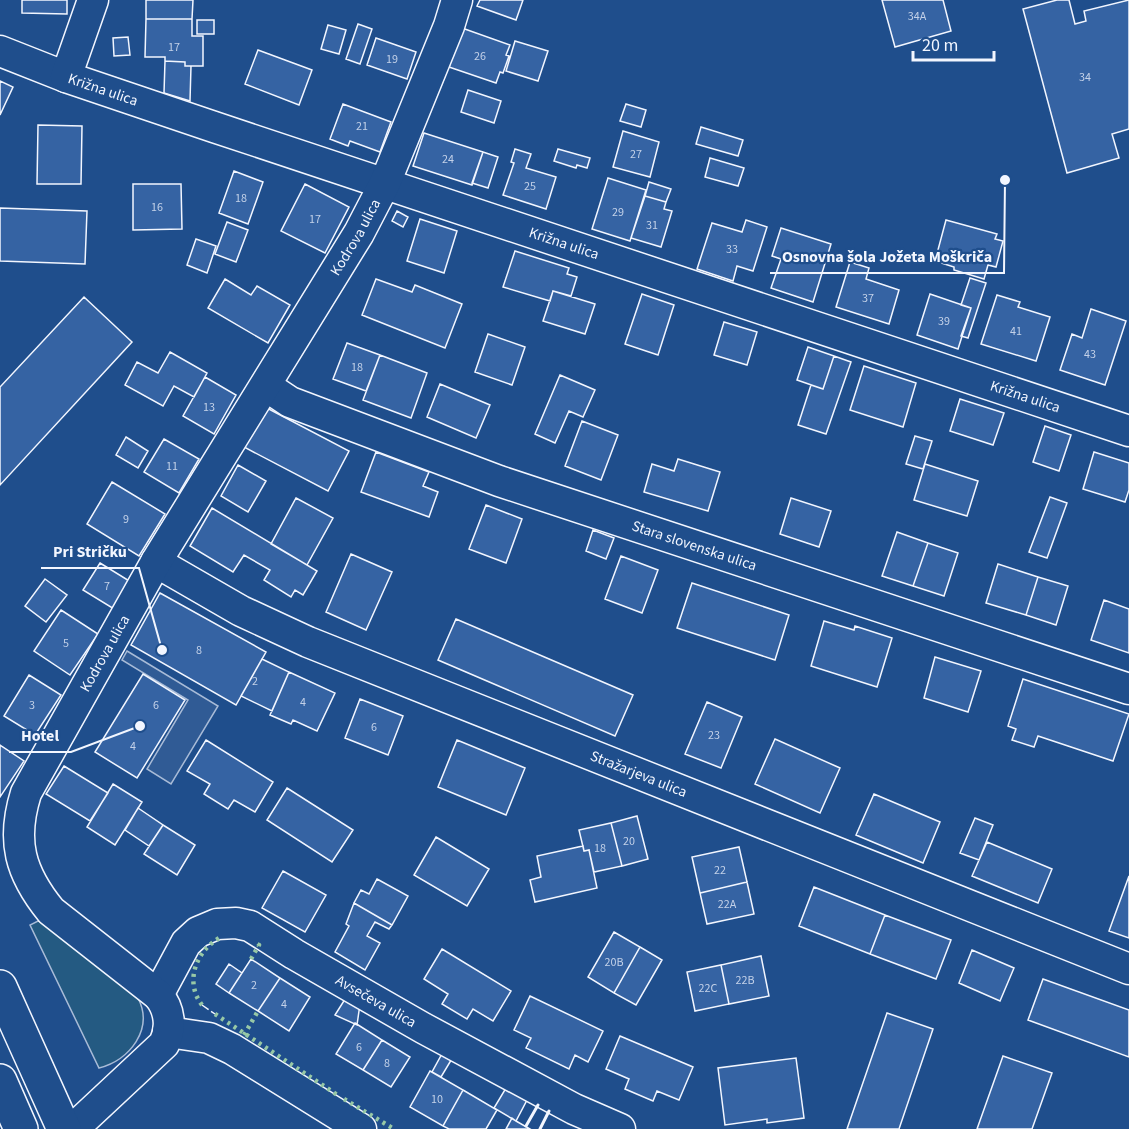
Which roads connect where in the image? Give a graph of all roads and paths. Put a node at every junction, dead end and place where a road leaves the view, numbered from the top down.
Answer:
1 (93, 0) edge
2 (457, 0) edge
3 (0, 51) edge
4 (66, 77) junction
5 (385, 183) junction
6 (266, 386) junction
7 (1129, 431) edge
8 (156, 562) junction
9 (1129, 689) edge
10 (1129, 969) edge
11 (0, 987) edge
12 (158, 995) junction
13 (168, 1032) junction
14 (0, 1081) edge
15 (21, 1129) edge
16 (64, 1129) edge
17 (73, 1129) edge
18 (361, 1129) edge
19 (620, 1129) edge

1 - 4 street
2 - 5 street, Kodrova ulica
3 - 4 street, Križna ulica
4 - 5 street, Križna ulica
5 - 6 street, Kodrova ulica
5 - 7 street, Križna ulica
6 - 8 street, Kodrova ulica
6 - 9 street, Stara slovenska ulica
8 - 10 street, Stražarjeva ulica
8 - 12 street, Kodrova ulica
11 - 16 main road
12 - 13 street
12 - 19 street, Avsečeva ulica
13 - 17 street
13 - 18 street
14 - 15 main road

